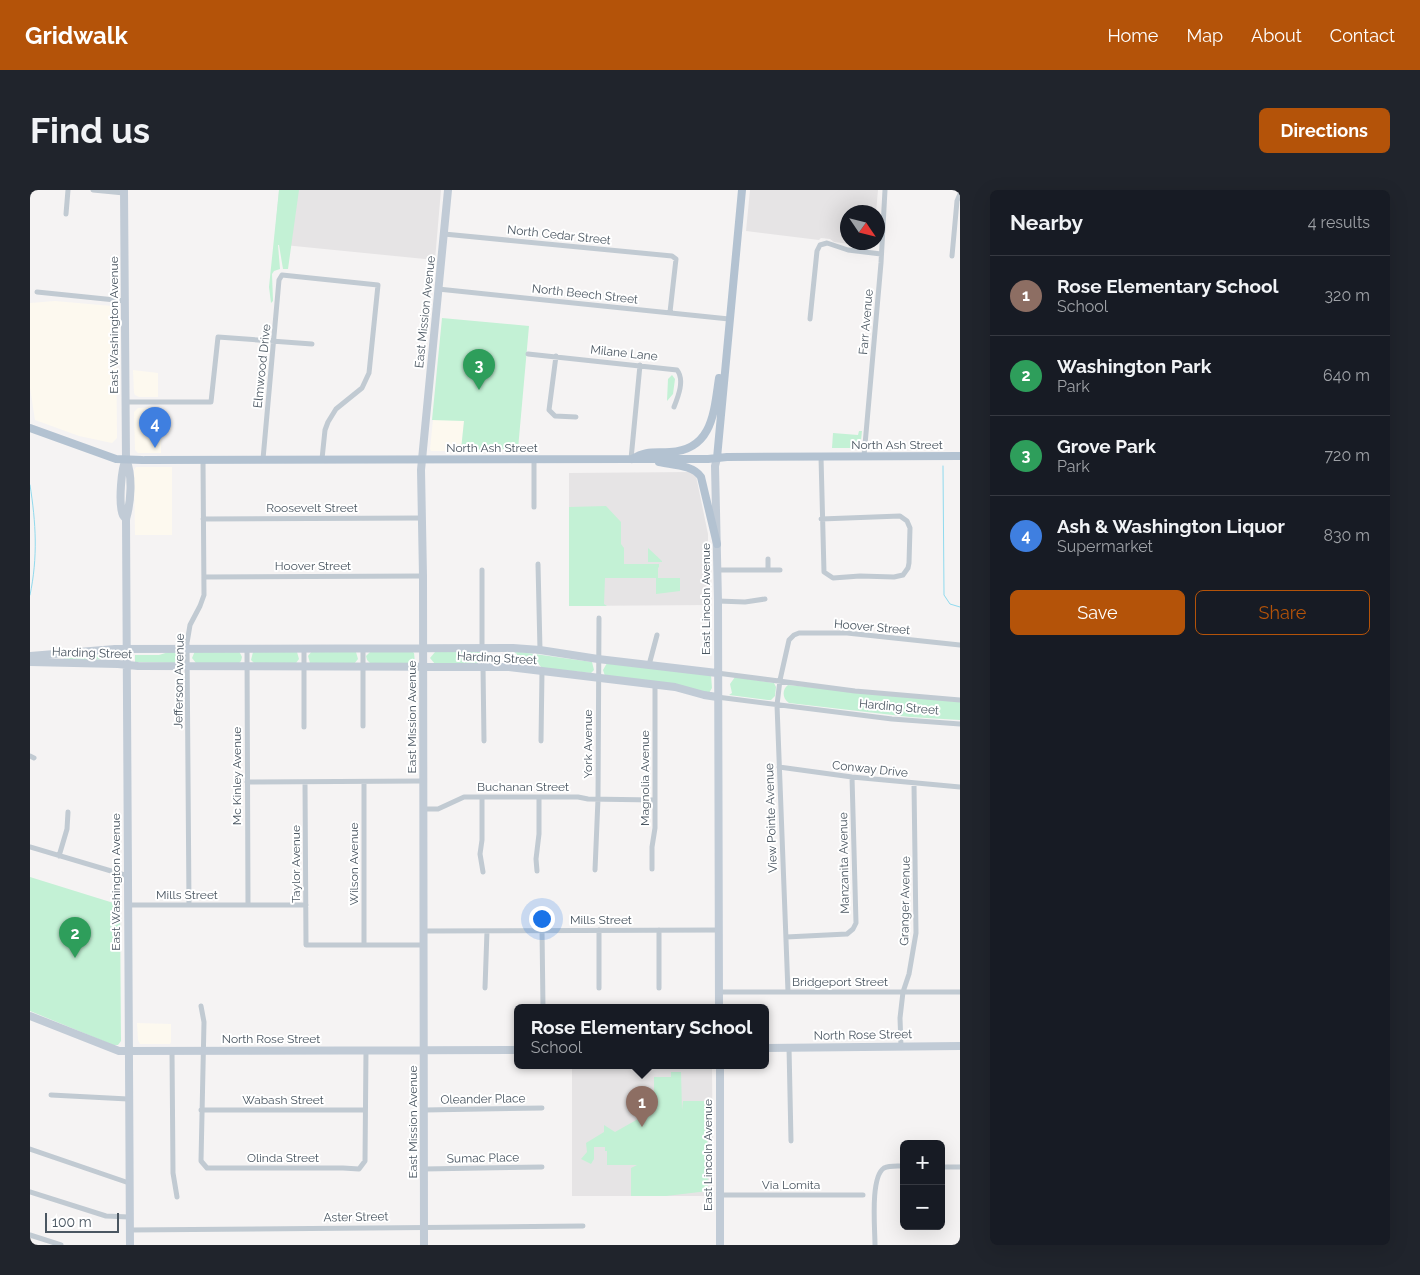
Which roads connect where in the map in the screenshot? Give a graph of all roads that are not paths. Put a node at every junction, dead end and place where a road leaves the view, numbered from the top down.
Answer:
1 (68, 190) edge
2 (93, 190) edge
3 (448, 190) edge
4 (742, 190) edge
5 (885, 190) edge
6 (124, 192) edge
7 (960, 194) edge
8 (66, 214) dead end
9 (444, 234) junction
10 (881, 254) junction
11 (952, 256) dead end
12 (438, 289) junction
13 (38, 292) dead end
14 (125, 301) junction
15 (670, 312) junction
16 (810, 318) dead end
17 (729, 320) junction
18 (274, 341) junction
19 (312, 344) dead end
20 (528, 354) dead end
21 (556, 356) junction
22 (640, 365) junction
23 (125, 402) junction
24 (674, 407) dead end
25 (576, 417) dead end
26 (30, 428) edge
27 (864, 456) junction
28 (960, 456) edge
29 (821, 457) junction
30 (717, 458) junction
31 (126, 459) junction
32 (322, 459) junction
33 (422, 459) junction
34 (534, 459) junction
35 (631, 459) junction
36 (642, 459) junction
37 (203, 460) junction
38 (263, 460) junction
39 (534, 507) dead end
40 (421, 518) junction
41 (203, 519) junction
42 (822, 519) junction
43 (717, 544) junction
44 (768, 559) dead end
45 (538, 564) dead end
46 (482, 570) dead end
47 (717, 570) junction
48 (768, 570) junction
49 (780, 570) dead end
50 (423, 576) junction
51 (204, 577) junction
52 (765, 599) dead end
53 (718, 601) junction
54 (599, 618) dead end
55 (656, 635) dead end
56 (787, 644) joint
57 (960, 645) edge
58 (187, 648) junction
59 (247, 648) junction
60 (304, 648) junction
61 (362, 648) junction
62 (482, 648) junction
63 (126, 649) junction
64 (423, 649) junction
65 (540, 650) junction
66 (30, 656) edge
67 (598, 659) junction
68 (30, 662) edge
69 (126, 665) junction
70 (649, 665) junction
71 (188, 666) junction
72 (247, 666) junction
73 (304, 666) junction
74 (423, 666) junction
75 (483, 666) junction
76 (363, 667) junction
77 (542, 671) junction
78 (718, 673) junction
79 (598, 679) junction
80 (780, 680) junction
81 (655, 686) junction
82 (718, 697) junction
83 (960, 700) edge
84 (777, 705) junction
85 (960, 724) edge
86 (363, 726) dead end
87 (304, 727) dead end
88 (484, 741) dead end
89 (540, 741) dead end
90 (779, 767) junction
91 (852, 778) junction
92 (247, 782) junction
93 (305, 782) junction
94 (364, 782) junction
95 (422, 782) junction
96 (914, 784) junction
97 (960, 787) edge
98 (482, 797) junction
99 (539, 797) junction
100 (598, 799) junction
101 (655, 800) junction
102 (423, 809) junction
103 (68, 812) dead end
104 (30, 847) edge
105 (59, 856) junction
106 (652, 869) dead end
107 (594, 870) dead end
108 (537, 871) dead end
109 (483, 872) dead end
110 (128, 876) junction
111 (248, 904) junction
112 (128, 905) junction
113 (189, 905) junction
114 (306, 905) junction
115 (542, 930) junction
116 (599, 930) junction
117 (659, 930) junction
118 (719, 930) junction
119 (424, 931) junction
120 (487, 931) junction
121 (786, 937) junction
122 (364, 945) junction
123 (424, 945) junction
124 (485, 988) dead end
125 (599, 988) dead end
126 (659, 988) dead end
127 (719, 992) junction
128 (788, 992) junction
129 (903, 992) junction
130 (960, 992) edge
131 (543, 1004) edge
132 (719, 1004) edge
133 (201, 1006) dead end
134 (30, 1016) edge
135 (901, 1046) junction
136 (960, 1046) edge
137 (789, 1047) junction
138 (769, 1048) edge
139 (366, 1050) junction
140 (424, 1050) junction
141 (514, 1050) edge
142 (129, 1051) junction
143 (172, 1051) junction
144 (203, 1051) junction
145 (720, 1069) edge
146 (51, 1096) dead end
147 (128, 1099) junction
148 (542, 1108) dead end
149 (201, 1110) junction
150 (365, 1110) junction
151 (425, 1110) junction
152 (791, 1141) dead end
153 (30, 1149) edge
154 (900, 1166) edge
155 (542, 1167) dead end
156 (945, 1167) edge
157 (960, 1167) edge
158 (424, 1169) junction
159 (130, 1183) junction
160 (30, 1192) edge
161 (720, 1195) junction
162 (863, 1195) dead end
163 (177, 1197) dead end
164 (130, 1217) junction
165 (424, 1226) junction
166 (583, 1226) dead end
167 (130, 1230) junction
168 (30, 1235) edge
169 (61, 1245) edge
170 (130, 1245) edge
171 (424, 1245) edge
172 (720, 1245) edge
173 (875, 1245) edge

1 - 8 street
2 - 6 street
3 - 9 main road, East Mission Avenue
4 - 17 main road, East Lincoln Avenue
5 - 10 street, Farr Avenue
6 - 14 main road, East Washington Avenue
7 - 11 street
9 - 12 main road, East Mission Avenue
9 - 15 street, North Cedar Street
10 - 16 street
10 - 27 street, Farr Avenue
12 - 15 street, North Beech Street
12 - 33 main road, East Mission Avenue
13 - 14 street
14 - 23 main road, East Washington Avenue
15 - 17 street, North Beech Street
17 - 30 main road, East Lincoln Avenue
17 - 35 main road
18 - 19 street
18 - 23 street
18 - 32 street, Elmwood Drive
18 - 38 street, Elmwood Drive
20 - 21 street, Milane Lane
21 - 22 street, Milane Lane
21 - 25 street
22 - 24 street, Milane Lane
22 - 35 street
23 - 31 main road, East Washington Avenue
26 - 31 main road, North Ash Street
27 - 28 main road, North Ash Street
27 - 29 main road, North Ash Street
29 - 30 main road, North Ash Street
29 - 42 street
30 - 36 main road, North Ash Street
30 - 43 main road, East Lincoln Avenue
31 - 37 main road, North Ash Street
31 - 63 main road, East Washington Avenue
32 - 33 main road, North Ash Street
32 - 38 main road, North Ash Street
33 - 34 main road, North Ash Street
33 - 40 main road, East Mission Avenue
34 - 35 main road, North Ash Street
34 - 39 street
35 - 36 main road, North Ash Street
36 - 43 main road
37 - 38 main road, North Ash Street
37 - 41 street, Jefferson Avenue
40 - 41 street, Roosevelt Street
40 - 50 main road, East Mission Avenue
41 - 51 street, Jefferson Avenue
42 - 42 street
43 - 47 main road, East Lincoln Avenue
44 - 48 street
45 - 65 street
46 - 62 street
47 - 48 street
47 - 53 main road, East Lincoln Avenue
48 - 49 street
50 - 51 street, Hoover Street
50 - 64 main road, East Mission Avenue
51 - 58 street, Jefferson Avenue
52 - 53 street
53 - 78 main road, East Lincoln Avenue
54 - 67 street, York Avenue
55 - 70 street
56 - 57 street, Hoover Street
56 - 80 street, View Pointe Avenue
58 - 59 main road, Harding Street
58 - 63 main road, Harding Street
58 - 71 street, Jefferson Avenue
59 - 60 main road, Harding Street
59 - 72 street, Mc Kinley Avenue
60 - 61 main road, Harding Street
60 - 73 street
61 - 64 main road, Harding Street
61 - 76 street
62 - 64 main road, Harding Street
62 - 65 main road, Harding Street
63 - 66 main road, Harding Street
63 - 69 main road, East Washington Avenue
64 - 74 main road, East Mission Avenue
65 - 67 main road, Harding Street
67 - 70 main road, Harding Street
67 - 79 street, York Avenue
68 - 69 main road, Harding Street
69 - 71 main road, Harding Street
69 - 110 main road, East Washington Avenue
70 - 78 main road, Harding Street
71 - 72 main road, Harding Street
71 - 113 street, Jefferson Avenue
72 - 73 main road, Harding Street
72 - 92 street, Mc Kinley Avenue
73 - 76 main road, Harding Street
73 - 87 street
74 - 75 main road, Harding Street
74 - 76 main road, Harding Street
74 - 95 main road, East Mission Avenue
75 - 77 main road, Harding Street
75 - 88 street
76 - 86 street
77 - 79 main road, Harding Street
77 - 89 street
78 - 80 street, Harding Street
78 - 82 main road, East Lincoln Avenue
79 - 81 main road, Harding Street
79 - 100 street, York Avenue
80 - 83 street, Harding Street
80 - 84 street, View Pointe Avenue
81 - 82 main road, Harding Street
81 - 101 street, Magnolia Avenue
82 - 84 street, Harding Street
82 - 118 main road, East Lincoln Avenue
84 - 85 street, Harding Street
84 - 90 street, View Pointe Avenue
90 - 91 street, Conway Drive
90 - 121 street, View Pointe Avenue
91 - 96 street, Conway Drive
91 - 121 street, Manzanita Avenue
92 - 93 street
92 - 111 street, Mc Kinley Avenue
93 - 94 street
93 - 114 street, Taylor Avenue
94 - 95 street
94 - 122 street, Wilson Avenue
95 - 102 main road, East Mission Avenue
96 - 97 street, Conway Drive
96 - 129 street, Granger Avenue
98 - 99 street, Buchanan Street
98 - 102 street, Buchanan Street
98 - 109 street
99 - 100 street, Buchanan Street
99 - 108 street
100 - 101 street, Buchanan Street
100 - 107 street, York Avenue
101 - 106 street, Magnolia Avenue
102 - 119 main road, East Mission Avenue
103 - 105 street
104 - 105 street
105 - 110 street
110 - 112 main road, East Washington Avenue
111 - 113 street, Mills Street
111 - 114 street, Mills Street
112 - 113 street, Mills Street
112 - 142 main road, East Washington Avenue
114 - 122 street, Taylor Avenue
115 - 116 street, Mills Street
115 - 120 street, Mills Street
115 - 131 street
116 - 117 street, Mills Street
116 - 125 street
117 - 118 street, Mills Street
117 - 126 street
118 - 127 main road, East Lincoln Avenue
119 - 120 street, Mills Street
119 - 123 main road, East Mission Avenue
120 - 124 street
121 - 128 street, View Pointe Avenue
122 - 123 street
123 - 140 main road, East Mission Avenue
127 - 128 street, Bridgeport Street
127 - 132 main road, East Lincoln Avenue
128 - 129 street, Bridgeport Street
129 - 130 street, Bridgeport Street
129 - 135 street, Granger Avenue
133 - 144 street
134 - 142 main road, North Rose Street
135 - 136 main road, North Rose Street
135 - 137 main road, North Rose Street
137 - 138 main road, North Rose Street
137 - 152 street
139 - 140 main road, North Rose Street
139 - 144 main road, North Rose Street
139 - 150 street
140 - 141 main road, North Rose Street
140 - 151 main road, East Mission Avenue
142 - 143 main road, North Rose Street
142 - 147 main road, East Washington Avenue
143 - 144 main road, North Rose Street
143 - 163 street
144 - 149 street
145 - 161 main road, East Lincoln Avenue
146 - 147 street
147 - 159 main road, East Washington Avenue
148 - 151 street, Oleander Place
149 - 150 street, Wabash Street
149 - 150 street, Olinda Street
151 - 158 main road, East Mission Avenue
153 - 159 street
154 - 173 street
155 - 158 street, Sumac Place
156 - 157 street
158 - 165 main road, East Mission Avenue
159 - 164 main road, East Washington Avenue
160 - 164 street
161 - 162 street, Via Lomita
161 - 172 main road, East Lincoln Avenue
164 - 167 main road, East Washington Avenue
165 - 166 street, Aster Street
165 - 167 street, Aster Street
165 - 171 main road, East Mission Avenue
167 - 170 main road, East Washington Avenue
168 - 169 street

